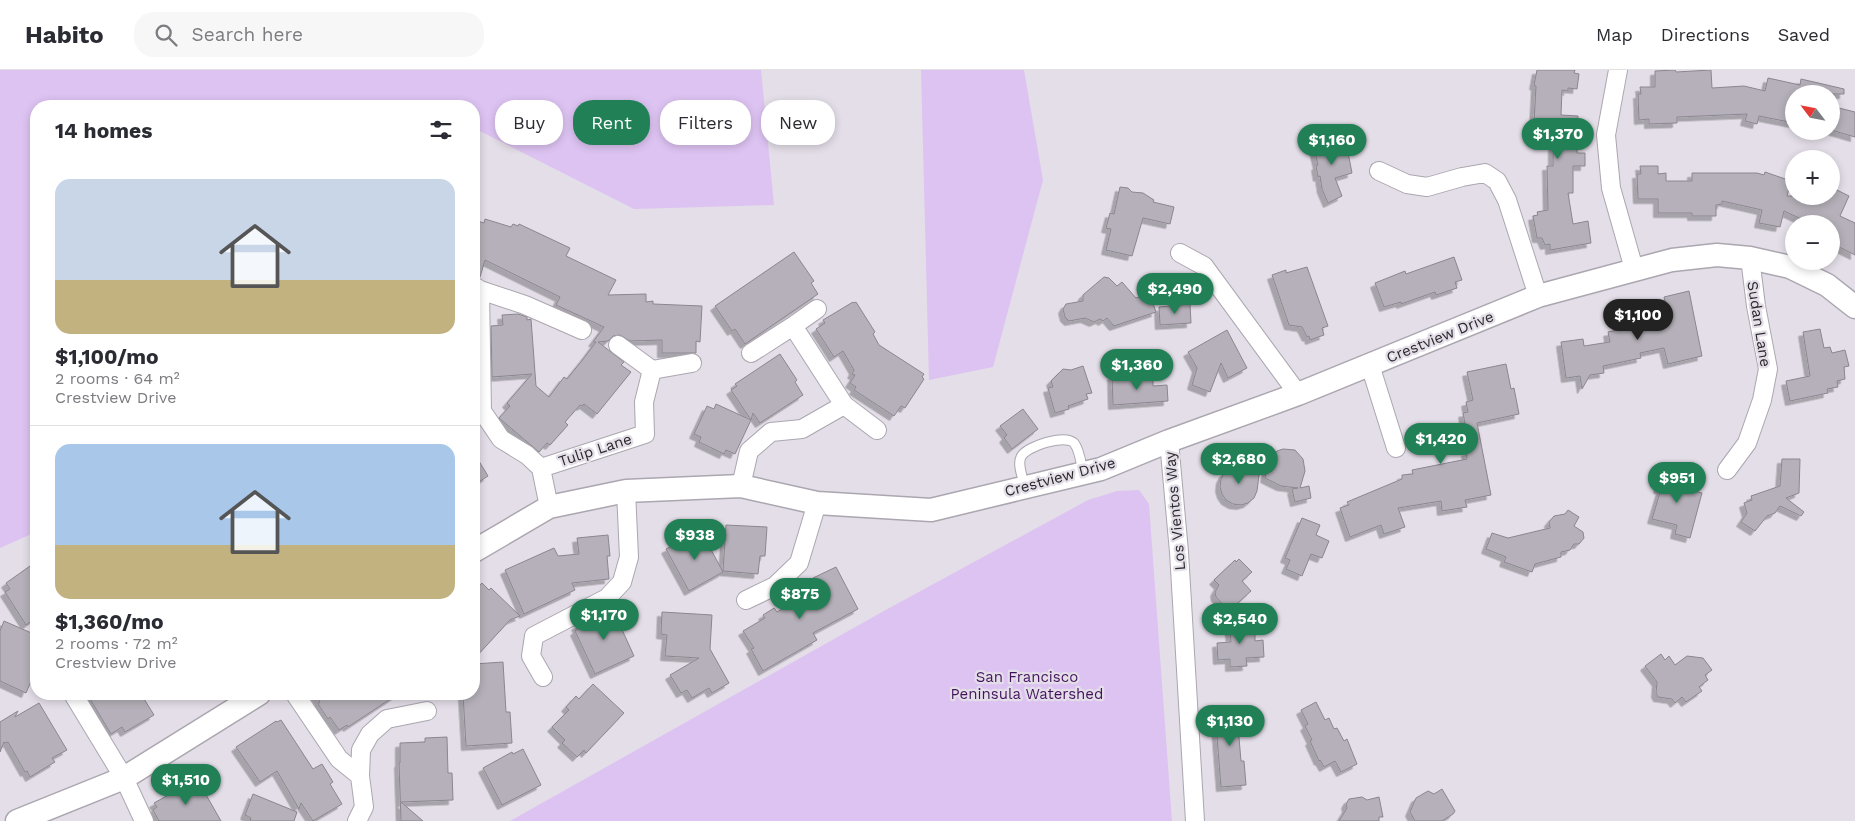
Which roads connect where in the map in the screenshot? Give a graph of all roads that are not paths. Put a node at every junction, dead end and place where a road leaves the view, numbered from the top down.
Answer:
1 (1618, 70) edge
2 (1379, 171) dead end
3 (1180, 253) dead end
4 (1750, 258) junction
5 (1634, 269) junction
6 (480, 289) edge
7 (1538, 296) junction
8 (1855, 307) edge
9 (817, 308) dead end
10 (793, 326) junction
11 (582, 330) dead end
12 (618, 345) dead end
13 (751, 353) dead end
14 (480, 362) edge
15 (692, 364) dead end
16 (1370, 365) junction
17 (652, 370) junction
18 (1298, 394) junction
19 (844, 405) junction
20 (877, 430) dead end
21 (1169, 441) junction
22 (1396, 448) dead end
23 (541, 468) junction
24 (1727, 470) dead end
25 (1083, 473) junction
26 (741, 486) junction
27 (1025, 487) junction
28 (626, 492) junction
29 (817, 503) junction
30 (549, 507) junction
31 (480, 547) edge
32 (746, 600) dead end
33 (543, 677) dead end
34 (77, 700) edge
35 (249, 700) edge
36 (299, 700) edge
37 (427, 712) dead end
38 (360, 776) junction
39 (124, 778) junction
40 (16, 821) edge
41 (144, 821) edge
42 (357, 821) edge
43 (1195, 821) edge

1 - 5 street
2 - 7 street
3 - 18 street
4 - 5 street, Crestview Drive
4 - 8 street, Crestview Drive
4 - 24 street, Sudan Lane
5 - 7 street, Crestview Drive
6 - 11 street, Tulip Lane
7 - 16 street, Crestview Drive
9 - 10 street
10 - 13 street
10 - 19 street
12 - 17 street
14 - 23 street, Tulip Lane
15 - 17 street
16 - 18 street, Crestview Drive
16 - 22 street
17 - 23 street, Tulip Lane
18 - 21 street, Crestview Drive
19 - 20 street
19 - 26 street
21 - 25 street, Crestview Drive
21 - 43 street, Los Vientos Way
23 - 30 street, Tulip Lane
25 - 27 street, Crestview Drive
25 - 27 lane
26 - 28 street, Crestview Drive
26 - 29 street, Crestview Drive
27 - 29 street, Crestview Drive
28 - 30 street, Crestview Drive
28 - 33 street
29 - 32 street
30 - 31 street, Crestview Drive
34 - 39 street
35 - 39 street
36 - 38 street
37 - 38 street
38 - 42 street
39 - 40 street
39 - 41 street

